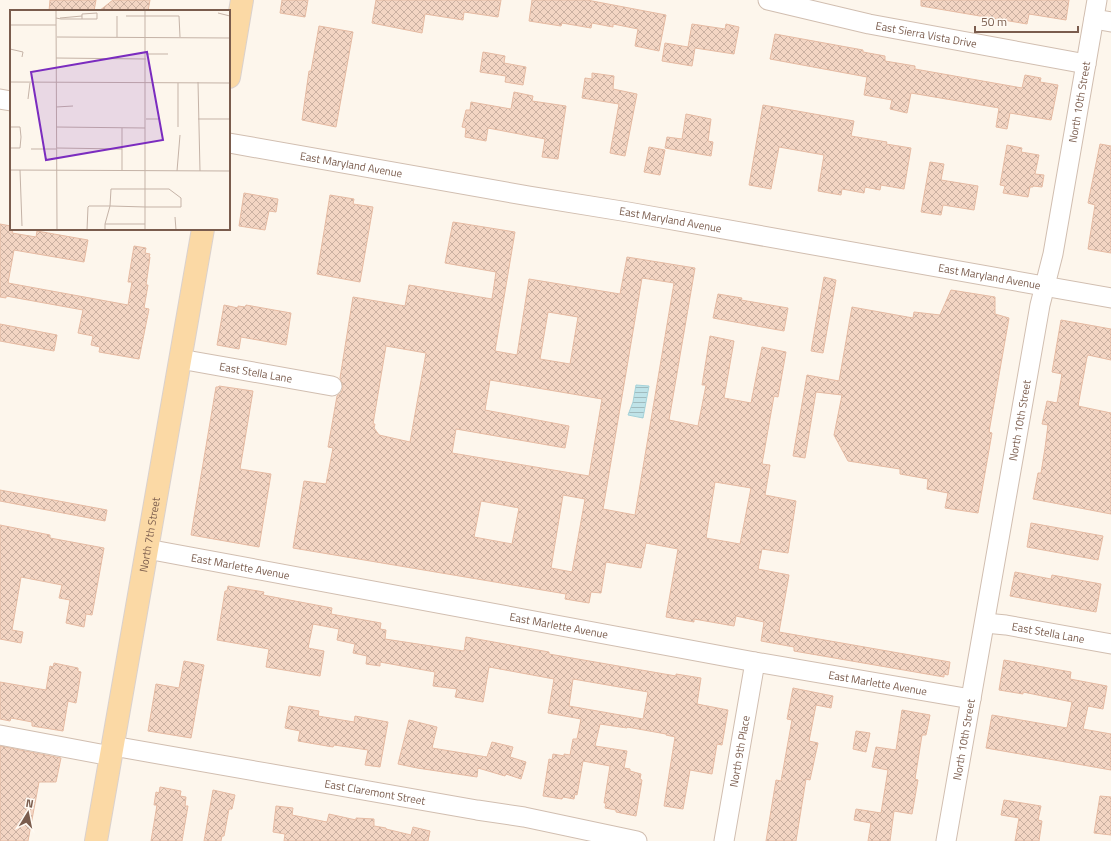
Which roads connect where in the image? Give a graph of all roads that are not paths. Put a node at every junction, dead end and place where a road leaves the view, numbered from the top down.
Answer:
1 (242, 0) edge
2 (768, 0) edge
3 (1097, 0) edge
4 (1102, 20) edge
5 (1086, 64) junction
6 (230, 71) edge
7 (0, 99) edge
8 (10, 101) edge
9 (230, 143) edge
10 (203, 230) edge
11 (1045, 286) junction
12 (1111, 298) edge
13 (180, 359) junction
14 (332, 386) dead end
15 (147, 549) junction
16 (985, 622) junction
17 (1111, 644) edge
18 (755, 662) junction
19 (971, 699) junction
20 (0, 735) edge
21 (112, 751) junction
22 (96, 841) edge
23 (636, 841) edge
24 (724, 841) edge
25 (946, 841) edge

1 - 6 main road
2 - 5 street, East Sierra Vista Drive
3 - 4 street, North 10th Street
4 - 5 street, North 10th Street
5 - 11 street, North 10th Street
7 - 8 street
9 - 11 street, East Maryland Avenue
10 - 13 main road, North 7th Street
11 - 12 street, East Maryland Avenue
11 - 16 street, North 10th Street
13 - 14 street, East Stella Lane
13 - 15 main road, North 7th Street
15 - 18 street, East Marlette Avenue
15 - 21 main road, North 7th Street
16 - 17 street, East Stella Lane
16 - 19 street, North 10th Street
18 - 19 street, East Marlette Avenue
18 - 24 street, North 9th Place
19 - 25 street, North 10th Street
20 - 21 street, East Claremont Street
21 - 22 main road, North 7th Street
21 - 23 street, East Claremont Street

